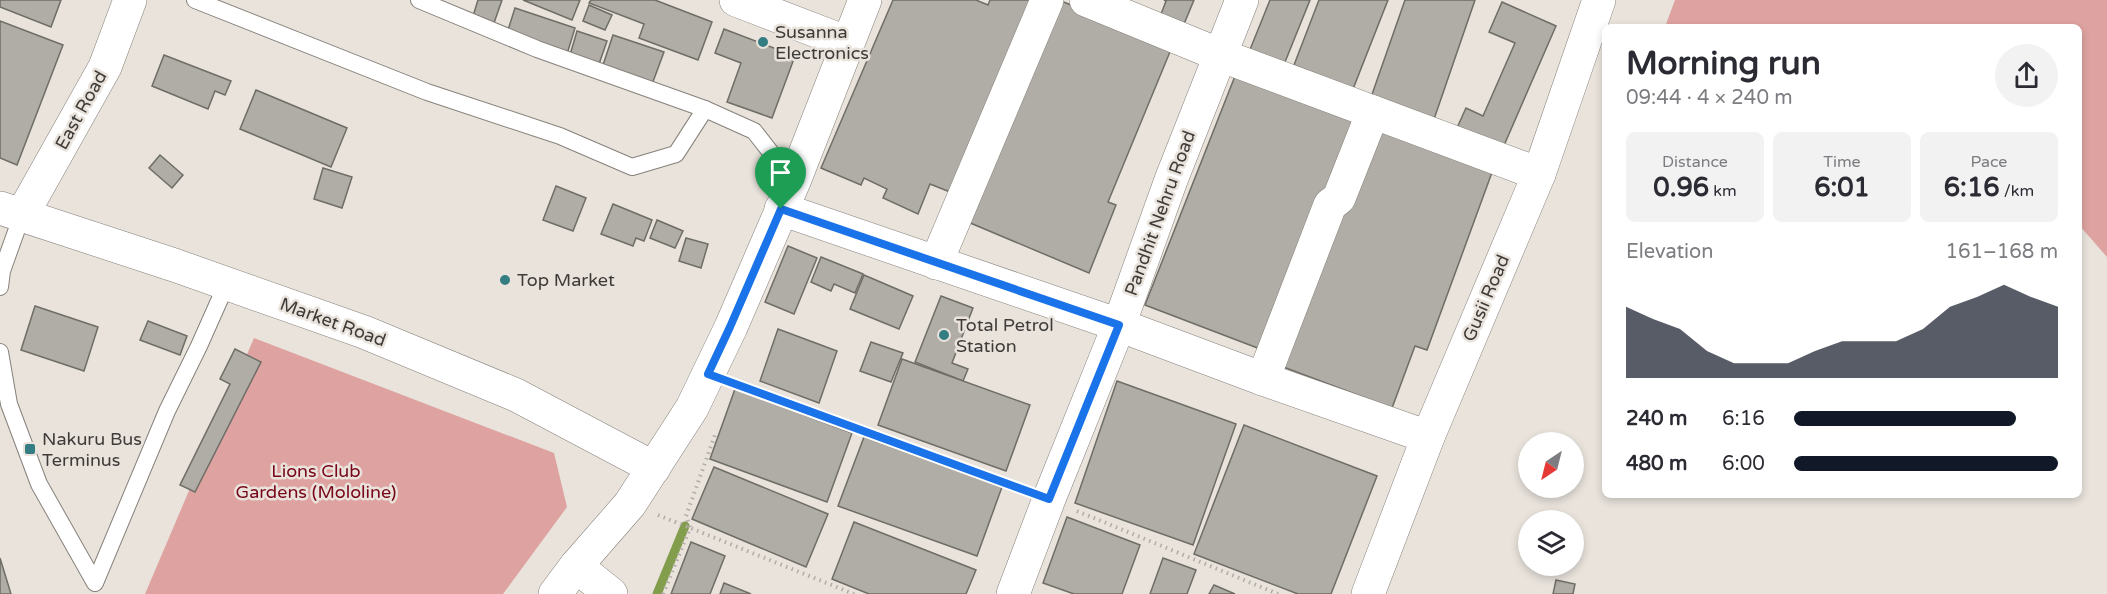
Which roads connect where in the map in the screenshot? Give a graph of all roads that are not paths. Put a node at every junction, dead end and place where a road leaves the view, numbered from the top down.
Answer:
1 (130, 0) edge
2 (195, 0) edge
3 (419, 0) edge
4 (736, 0) edge
5 (865, 0) edge
6 (1047, 0) edge
7 (1086, 0) edge
8 (1242, 0) edge
9 (1599, 0) edge
10 (848, 43) junction
11 (1220, 55) junction
12 (705, 109) junction
13 (1373, 112) junction
14 (1539, 174) junction
15 (795, 179) junction
16 (781, 209) junction
17 (11, 212) edge
18 (936, 263) junction
19 (227, 283) junction
20 (0, 287) edge
21 (1119, 325) junction
22 (0, 352) edge
23 (1263, 380) junction
24 (1428, 437) junction
25 (654, 468) junction
26 (576, 566) junction
27 (94, 589) edge
28 (555, 594) edge
29 (611, 594) edge
30 (1013, 594) edge
31 (1368, 594) edge

1 - 17 street, East Road
2 - 12 lane
3 - 12 lane
4 - 10 street
5 - 10 street
6 - 18 street
7 - 11 street
8 - 11 street, Pandhit Nehru Road
9 - 14 street, Gusii Road
10 - 15 street
11 - 13 street
11 - 21 street, Pandhit Nehru Road
12 - 15 lane
13 - 14 street
13 - 23 street
14 - 24 street, Gusii Road
15 - 16 street
16 - 18 street
16 - 25 street
17 - 19 street, Market Road
17 - 20 lane
18 - 21 street
19 - 25 street, Market Road
19 - 27 lane
21 - 23 street
21 - 30 street, Pandhit Nehru Road
22 - 27 lane
23 - 24 street
24 - 31 street, Gusii Road
25 - 26 street
26 - 28 street
26 - 29 street

